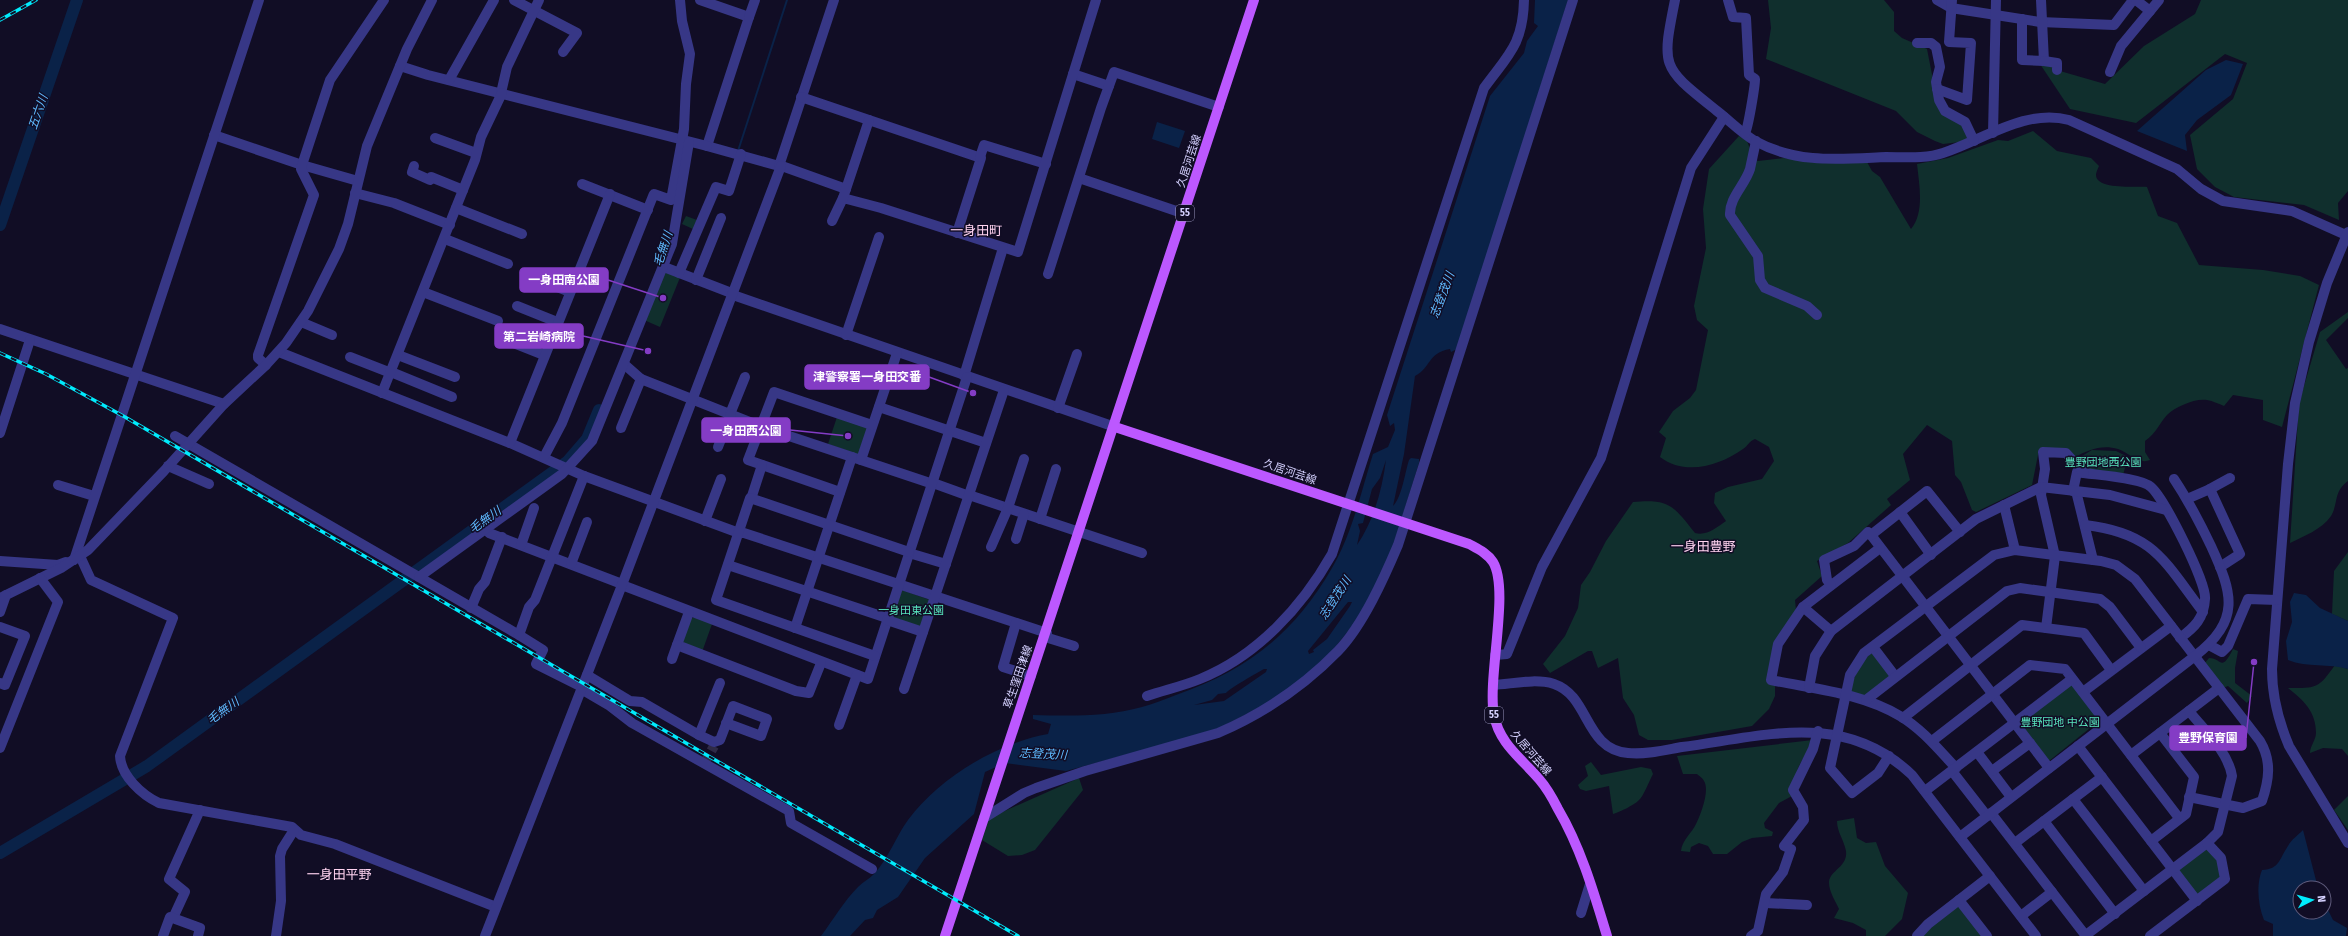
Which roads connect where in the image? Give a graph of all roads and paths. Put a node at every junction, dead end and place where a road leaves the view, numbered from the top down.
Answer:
1 (258, 0) edge
2 (384, 0) edge
3 (432, 0) edge
4 (494, 0) edge
5 (514, 0) edge
6 (539, 0) edge
7 (680, 0) edge
8 (700, 0) edge
9 (755, 0) edge
10 (834, 0) edge
11 (1096, 0) edge
12 (1254, 0) edge
13 (1524, 0) edge
14 (1573, 0) edge
15 (1675, 0) edge
16 (1728, 0) edge
17 (1937, 0) edge
18 (1996, 0) edge
19 (2041, 0) edge
20 (2134, 0) edge
21 (2159, 0) edge
22 (713, 2) edge
23 (1951, 4) edge
24 (534, 10) junction
25 (2150, 11) junction
26 (1996, 15) junction
27 (749, 17) junction
28 (2022, 19) junction
29 (2040, 22) junction
30 (1917, 43) dead end
31 (563, 52) dead end
32 (2044, 61) junction
33 (400, 66) junction
34 (2057, 70) dead end
35 (2110, 72) dead end
36 (1073, 74) junction
37 (449, 80) junction
38 (1109, 86) junction
39 (1937, 89) junction
40 (502, 93) junction
41 (802, 97) junction
42 (1219, 107) junction
43 (1724, 116) junction
44 (869, 120) junction
45 (1745, 134) junction
46 (1993, 134) junction
47 (214, 135) junction
48 (435, 138) dead end
49 (685, 141) junction
50 (1756, 141) junction
51 (1974, 141) junction
52 (707, 146) junction
53 (476, 153) junction
54 (741, 154) junction
55 (980, 157) junction
56 (1046, 164) junction
57 (302, 165) junction
58 (414, 166) dead end
59 (780, 166) junction
60 (1079, 178) junction
61 (358, 181) junction
62 (582, 184) dead end
63 (463, 190) junction
64 (355, 193) junction
65 (844, 193) junction
66 (610, 194) junction
67 (456, 208) junction
68 (648, 210) junction
69 (1185, 214) junction
70 (721, 218) dead end
71 (832, 221) dead end
72 (450, 225) junction
73 (957, 233) junction
74 (522, 234) dead end
75 (2347, 234) edge
76 (879, 237) dead end
77 (444, 239) junction
78 (1003, 248) junction
79 (508, 264) dead end
80 (664, 267) junction
81 (679, 272) junction
82 (525, 274) dead end
83 (1048, 274) dead end
84 (696, 280) junction
85 (423, 292) junction
86 (570, 292) junction
87 (733, 294) junction
88 (517, 306) dead end
89 (1817, 315) dead end
90 (498, 321) dead end
91 (300, 322) junction
92 (557, 322) junction
93 (0, 329) edge
94 (332, 335) dead end
95 (846, 335) junction
96 (504, 339) dead end
97 (30, 340) junction
98 (279, 352) junction
99 (897, 353) junction
100 (1077, 354) dead end
101 (398, 355) junction
102 (544, 356) junction
103 (350, 357) dead end
104 (624, 364) junction
105 (266, 365) junction
106 (391, 373) junction
107 (135, 374) junction
108 (455, 377) dead end
109 (745, 377) dead end
110 (965, 377) junction
111 (641, 379) junction
112 (1004, 390) junction
113 (382, 393) junction
114 (452, 397) dead end
115 (693, 399) junction
116 (224, 404) junction
117 (879, 407) junction
118 (1058, 408) junction
119 (730, 414) junction
120 (761, 425) junction
121 (872, 425) junction
122 (1115, 427) junction
123 (621, 428) dead end
124 (950, 431) junction
125 (0, 433) edge
126 (175, 436) dead end
127 (187, 443) junction
128 (510, 443) junction
129 (986, 443) junction
130 (718, 447) dead end
131 (544, 458) junction
132 (856, 459) junction
133 (1024, 459) dead end
134 (762, 465) junction
135 (168, 466) junction
136 (567, 468) junction
137 (1056, 469) dead end
138 (2084, 473) junction
139 (584, 476) junction
140 (2230, 478) dead end
141 (721, 479) dead end
142 (2174, 479) dead end
143 (208, 484) dead end
144 (933, 484) junction
145 (58, 485) dead end
146 (2041, 487) junction
147 (2210, 489) junction
148 (2075, 491) junction
149 (840, 492) junction
150 (94, 496) junction
151 (969, 496) junction
152 (752, 498) junction
153 (2187, 499) junction
154 (653, 502) junction
155 (1350, 504) junction
156 (2004, 505) junction
157 (534, 508) dead end
158 (1008, 508) junction
159 (2166, 510) junction
160 (1900, 512) junction
161 (1024, 514) junction
162 (1040, 519) junction
163 (705, 521) junction
164 (587, 522) dead end
165 (1405, 523) junction
166 (830, 525) junction
167 (2085, 525) junction
168 (1080, 532) junction
169 (1960, 532) junction
170 (490, 533) dead end
171 (739, 533) junction
172 (1871, 534) junction
173 (502, 538) junction
174 (1016, 539) dead end
175 (521, 545) junction
176 (991, 547) dead end
177 (1880, 548) junction
178 (2015, 550) junction
179 (909, 552) junction
180 (1142, 553) dead end
181 (1931, 555) junction
182 (2056, 556) junction
183 (552, 557) junction
184 (819, 557) junction
185 (77, 558) junction
186 (2093, 560) junction
187 (0, 561) edge
188 (571, 564) junction
189 (946, 564) junction
190 (728, 565) junction
191 (60, 567) junction
192 (2220, 567) junction
193 (419, 577) junction
194 (1902, 577) junction
195 (40, 578) junction
196 (899, 584) junction
197 (622, 585) junction
198 (1831, 585) junction
199 (807, 592) junction
200 (2050, 592) junction
201 (936, 596) junction
202 (3, 597) edge
203 (2277, 600) junction
204 (1803, 607) junction
205 (1926, 607) junction
206 (471, 608) junction
207 (0, 612) edge
208 (689, 612) junction
209 (2203, 612) junction
210 (887, 619) junction
211 (1016, 622) junction
212 (2171, 626) junction
213 (0, 627) edge
214 (795, 628) junction
215 (2046, 628) junction
216 (1831, 631) junction
217 (923, 632) junction
218 (519, 635) junction
219 (1046, 635) junction
220 (1948, 636) junction
221 (2180, 638) junction
222 (677, 645) junction
223 (1074, 646) dead end
224 (2209, 646) junction
225 (1872, 647) junction
226 (2141, 648) junction
227 (1495, 655) junction
228 (875, 656) junction
229 (2195, 656) junction
230 (672, 659) dead end
231 (822, 663) junction
232 (1970, 665) junction
233 (2112, 670) junction
234 (587, 675) junction
235 (857, 676) junction
236 (1031, 676) junction
237 (1895, 676) junction
238 (2072, 679) junction
239 (0, 683) edge
240 (720, 683) dead end
241 (1493, 685) junction
242 (581, 688) junction
243 (1809, 688) junction
244 (2219, 688) junction
245 (904, 689) dead end
246 (2083, 692) junction
247 (1992, 695) junction
248 (1147, 696) dead end
249 (1845, 696) junction
250 (1866, 700) junction
251 (630, 701) junction
252 (2189, 710) junction
253 (622, 714) junction
254 (1903, 718) junction
255 (726, 723) dead end
256 (2015, 723) junction
257 (2107, 723) junction
258 (839, 725) dead end
259 (1818, 732) junction
260 (2160, 733) junction
261 (700, 735) junction
262 (1837, 735) junction
263 (1932, 741) junction
264 (2030, 743) junction
265 (2078, 746) junction
266 (0, 748) edge
267 (1977, 752) junction
268 (2131, 755) junction
269 (1889, 756) junction
270 (2050, 768) junction
271 (1954, 769) junction
272 (1992, 771) junction
273 (2102, 777) junction
274 (1925, 792) junction
275 (2011, 797) junction
276 (2189, 797) junction
277 (2073, 799) junction
278 (2225, 805) junction
279 (200, 810) junction
280 (1989, 815) junction
281 (984, 818) junction
282 (2179, 818) junction
283 (2044, 822) junction
284 (294, 830) junction
285 (1960, 837) junction
286 (2151, 841) junction
287 (2015, 843) junction
288 (2207, 843) junction
289 (2348, 843) edge
290 (872, 869) dead end
291 (2173, 869) junction
292 (1990, 876) junction
293 (1590, 884) junction
294 (2144, 891) junction
295 (2052, 892) junction
296 (1959, 900) junction
297 (2197, 901) junction
298 (1764, 903) junction
299 (1807, 906) dead end
300 (496, 907) junction
301 (1581, 913) dead end
302 (2115, 914) junction
303 (2021, 916) junction
304 (173, 918) junction
305 (163, 936) edge
306 (198, 936) edge
307 (276, 936) edge
308 (485, 936) edge
309 (945, 936) edge
310 (1607, 936) edge
311 (1751, 936) edge
312 (1917, 936) edge
313 (1987, 936) edge
314 (2036, 936) edge
315 (2086, 936) edge
316 (2150, 936) edge

1 - 47 street
2 - 57 street
3 - 33 street
4 - 37 street
5 - 24 street
6 - 24 street
7 - 49 street
8 - 22 street
9 - 27 street
10 - 41 street
11 - 36 street
12 - 42 main road, 久居河芸線 / 55
13 - 155 street
14 - 165 street
15 - 43 street
16 - 45 street
17 - 23 street
18 - 26 street
19 - 29 street
20 - 25 street
20 - 29 street
21 - 25 street
22 - 27 street
23 - 26 street
23 - 39 street
24 - 31 street
24 - 40 street
25 - 35 street
26 - 28 street
26 - 46 street
27 - 52 street
28 - 29 street
28 - 32 street
29 - 32 street
30 - 39 street
32 - 34 street
33 - 37 street
33 - 61 street
36 - 38 street
36 - 56 street
37 - 40 street
38 - 42 street
38 - 60 street
39 - 51 street
40 - 49 street
40 - 53 street
41 - 44 street
41 - 59 street
42 - 69 main road, 久居河芸線 / 55
43 - 45 street
43 - 227 street
44 - 55 street
44 - 65 street
45 - 50 street
46 - 51 street
46 - 75 street
47 - 57 street
47 - 107 street
48 - 53 street
49 - 52 street
49 - 68 street
49 - 80 street
50 - 51 street
50 - 89 street
52 - 54 street
53 - 63 street
54 - 59 street
54 - 81 street
55 - 56 street
55 - 73 street
56 - 78 street
57 - 61 street
57 - 105 street
58 - 63 street
59 - 65 street
59 - 87 street
60 - 69 street
60 - 83 street
61 - 64 street
62 - 66 street
63 - 67 street
64 - 72 street
64 - 91 street
65 - 71 street
65 - 73 street
66 - 68 street
66 - 86 street
67 - 72 street
67 - 74 street
68 - 131 street
69 - 122 main road, 久居河芸線 / 55
70 - 84 street
72 - 77 street
73 - 78 street
75 - 203 street
76 - 95 street
77 - 79 street
77 - 85 street
78 - 110 street
80 - 81 street
80 - 104 street
81 - 84 street
82 - 86 street
84 - 87 street
85 - 90 street
85 - 101 street
86 - 92 street
87 - 95 street
87 - 115 street
88 - 92 street
91 - 94 street
91 - 98 street
92 - 102 street
93 - 97 street
95 - 99 street
96 - 102 street
97 - 107 street
97 - 125 street
98 - 105 street
98 - 113 street
99 - 110 street
99 - 117 street
100 - 118 street
101 - 106 street
101 - 108 street
102 - 128 street
103 - 106 street
104 - 111 street
104 - 136 street
105 - 116 street
106 - 113 street
106 - 114 street
107 - 116 street
107 - 150 street
109 - 119 street
110 - 112 street
110 - 124 street
111 - 115 street
111 - 123 street
112 - 118 street
112 - 129 street
113 - 128 street
115 - 119 street
115 - 154 street
116 - 127 street
117 - 121 street
117 - 124 street
118 - 122 street
119 - 120 street
119 - 130 street
120 - 121 street
120 - 132 street
120 - 134 street
121 - 132 street
122 - 155 main road, 久居河芸線 / 55
122 - 168 main road, 草生窪田津線
124 - 129 street
124 - 144 street
126 - 127 street
127 - 135 street
127 - 193 street
128 - 131 street
129 - 151 street
131 - 136 street
132 - 144 street
132 - 149 street
133 - 158 street
134 - 149 street
134 - 152 street
135 - 143 street
135 - 185 street
136 - 139 street
136 - 193 street
137 - 162 street
138 - 146 street
138 - 148 street
138 - 159 street
139 - 154 street
139 - 183 street
140 - 147 street
141 - 163 street
142 - 153 street
144 - 151 street
144 - 179 street
145 - 150 street
146 - 148 street
146 - 156 street
146 - 182 street
147 - 153 street
147 - 192 street
148 - 159 street
148 - 167 street
149 - 166 street
150 - 185 street
151 - 158 street
151 - 189 street
152 - 166 street
152 - 171 street
153 - 192 street
154 - 163 street
154 - 197 street
155 - 165 main road, 久居河芸線 / 55
155 - 248 street
156 - 169 street
156 - 178 street
157 - 175 street
158 - 161 street
158 - 176 street
159 - 209 street
160 - 169 street
160 - 172 street
160 - 181 street
161 - 162 street
161 - 174 street
162 - 168 street
163 - 171 street
164 - 188 street
165 - 227 main road, 久居河芸線 / 55
165 - 281 street
166 - 179 street
166 - 184 street
167 - 186 street
167 - 209 street
168 - 180 street
168 - 219 main road, 草生窪田津線
169 - 181 street
170 - 173 street
171 - 184 street
171 - 190 street
172 - 177 street
172 - 198 street
173 - 175 street
173 - 206 street
175 - 183 street
177 - 194 street
177 - 198 street
178 - 182 street
178 - 205 street
179 - 189 street
179 - 196 street
181 - 194 street
182 - 186 street
182 - 200 street
183 - 188 street
183 - 218 street
184 - 196 street
184 - 199 street
185 - 191 street
185 - 279 street
186 - 212 street
187 - 191 street
188 - 197 street
189 - 201 street
190 - 199 street
190 - 214 street
191 - 195 street
192 - 224 street
193 - 206 street
194 - 205 street
194 - 216 street
195 - 202 street
195 - 266 street
196 - 201 street
196 - 210 street
197 - 208 street
197 - 234 street
198 - 204 street
199 - 210 street
199 - 214 street
200 - 215 street
200 - 220 street
200 - 226 street
201 - 211 street
201 - 217 street
202 - 207 street
203 - 224 street
203 - 289 street
204 - 216 street
204 - 243 street
205 - 220 street
205 - 225 street
206 - 218 street
208 - 222 street
208 - 231 street
209 - 221 street
210 - 217 street
210 - 228 street
211 - 219 street
211 - 236 street
212 - 221 street
212 - 226 street
213 - 239 street
214 - 228 street
215 - 232 street
215 - 233 street
216 - 243 street
217 - 245 street
218 - 242 street
219 - 223 street
219 - 236 main road, 草生窪田津線
220 - 232 street
220 - 237 street
221 - 229 street
222 - 230 street
222 - 231 street
224 - 229 street
225 - 237 street
225 - 249 street
226 - 233 street
227 - 241 main road, 久居河芸線 / 55
228 - 235 street
229 - 244 street
229 - 257 street
231 - 235 street
232 - 247 street
232 - 254 street
233 - 246 street
234 - 242 street
234 - 251 street
235 - 258 street
236 - 281 main road, 草生窪田津線
237 - 250 street
238 - 246 street
238 - 247 street
238 - 256 street
240 - 261 street
241 - 259 street
241 - 293 main road, 久居河芸線 / 55
242 - 253 street
242 - 300 street
243 - 249 street
244 - 252 street
244 - 278 street
246 - 257 street
247 - 256 street
247 - 263 street
249 - 250 street
249 - 262 street
250 - 254 street
251 - 253 street
251 - 261 street
252 - 260 street
252 - 278 street
253 - 290 street
254 - 263 street
255 - 261 street
256 - 264 street
256 - 267 street
257 - 265 street
257 - 268 street
259 - 262 street
259 - 298 street
260 - 268 street
260 - 276 street
262 - 269 street
262 - 269 street
263 - 271 street
264 - 270 street
264 - 272 street
265 - 270 street
265 - 273 street
267 - 271 street
267 - 272 street
268 - 282 street
269 - 274 street
270 - 275 street
271 - 274 street
271 - 280 street
272 - 275 street
273 - 277 street
273 - 286 street
274 - 285 street
275 - 280 street
276 - 278 street
276 - 282 street
277 - 283 street
277 - 294 street
278 - 288 street
279 - 284 street
279 - 304 street
280 - 285 street
280 - 287 street
281 - 309 main road, 草生窪田津線
282 - 286 street
283 - 287 street
283 - 302 street
284 - 300 street
284 - 307 street
285 - 292 street
286 - 291 street
287 - 295 street
288 - 291 street
288 - 297 street
291 - 294 street
291 - 297 street
292 - 296 street
292 - 303 street
293 - 301 street
293 - 310 main road, 久居河芸線 / 55
294 - 302 street
295 - 303 street
295 - 315 street
296 - 312 street
296 - 313 street
297 - 316 street
298 - 299 street
298 - 311 street
300 - 308 street
302 - 315 street
303 - 314 street
304 - 305 street
304 - 306 street

